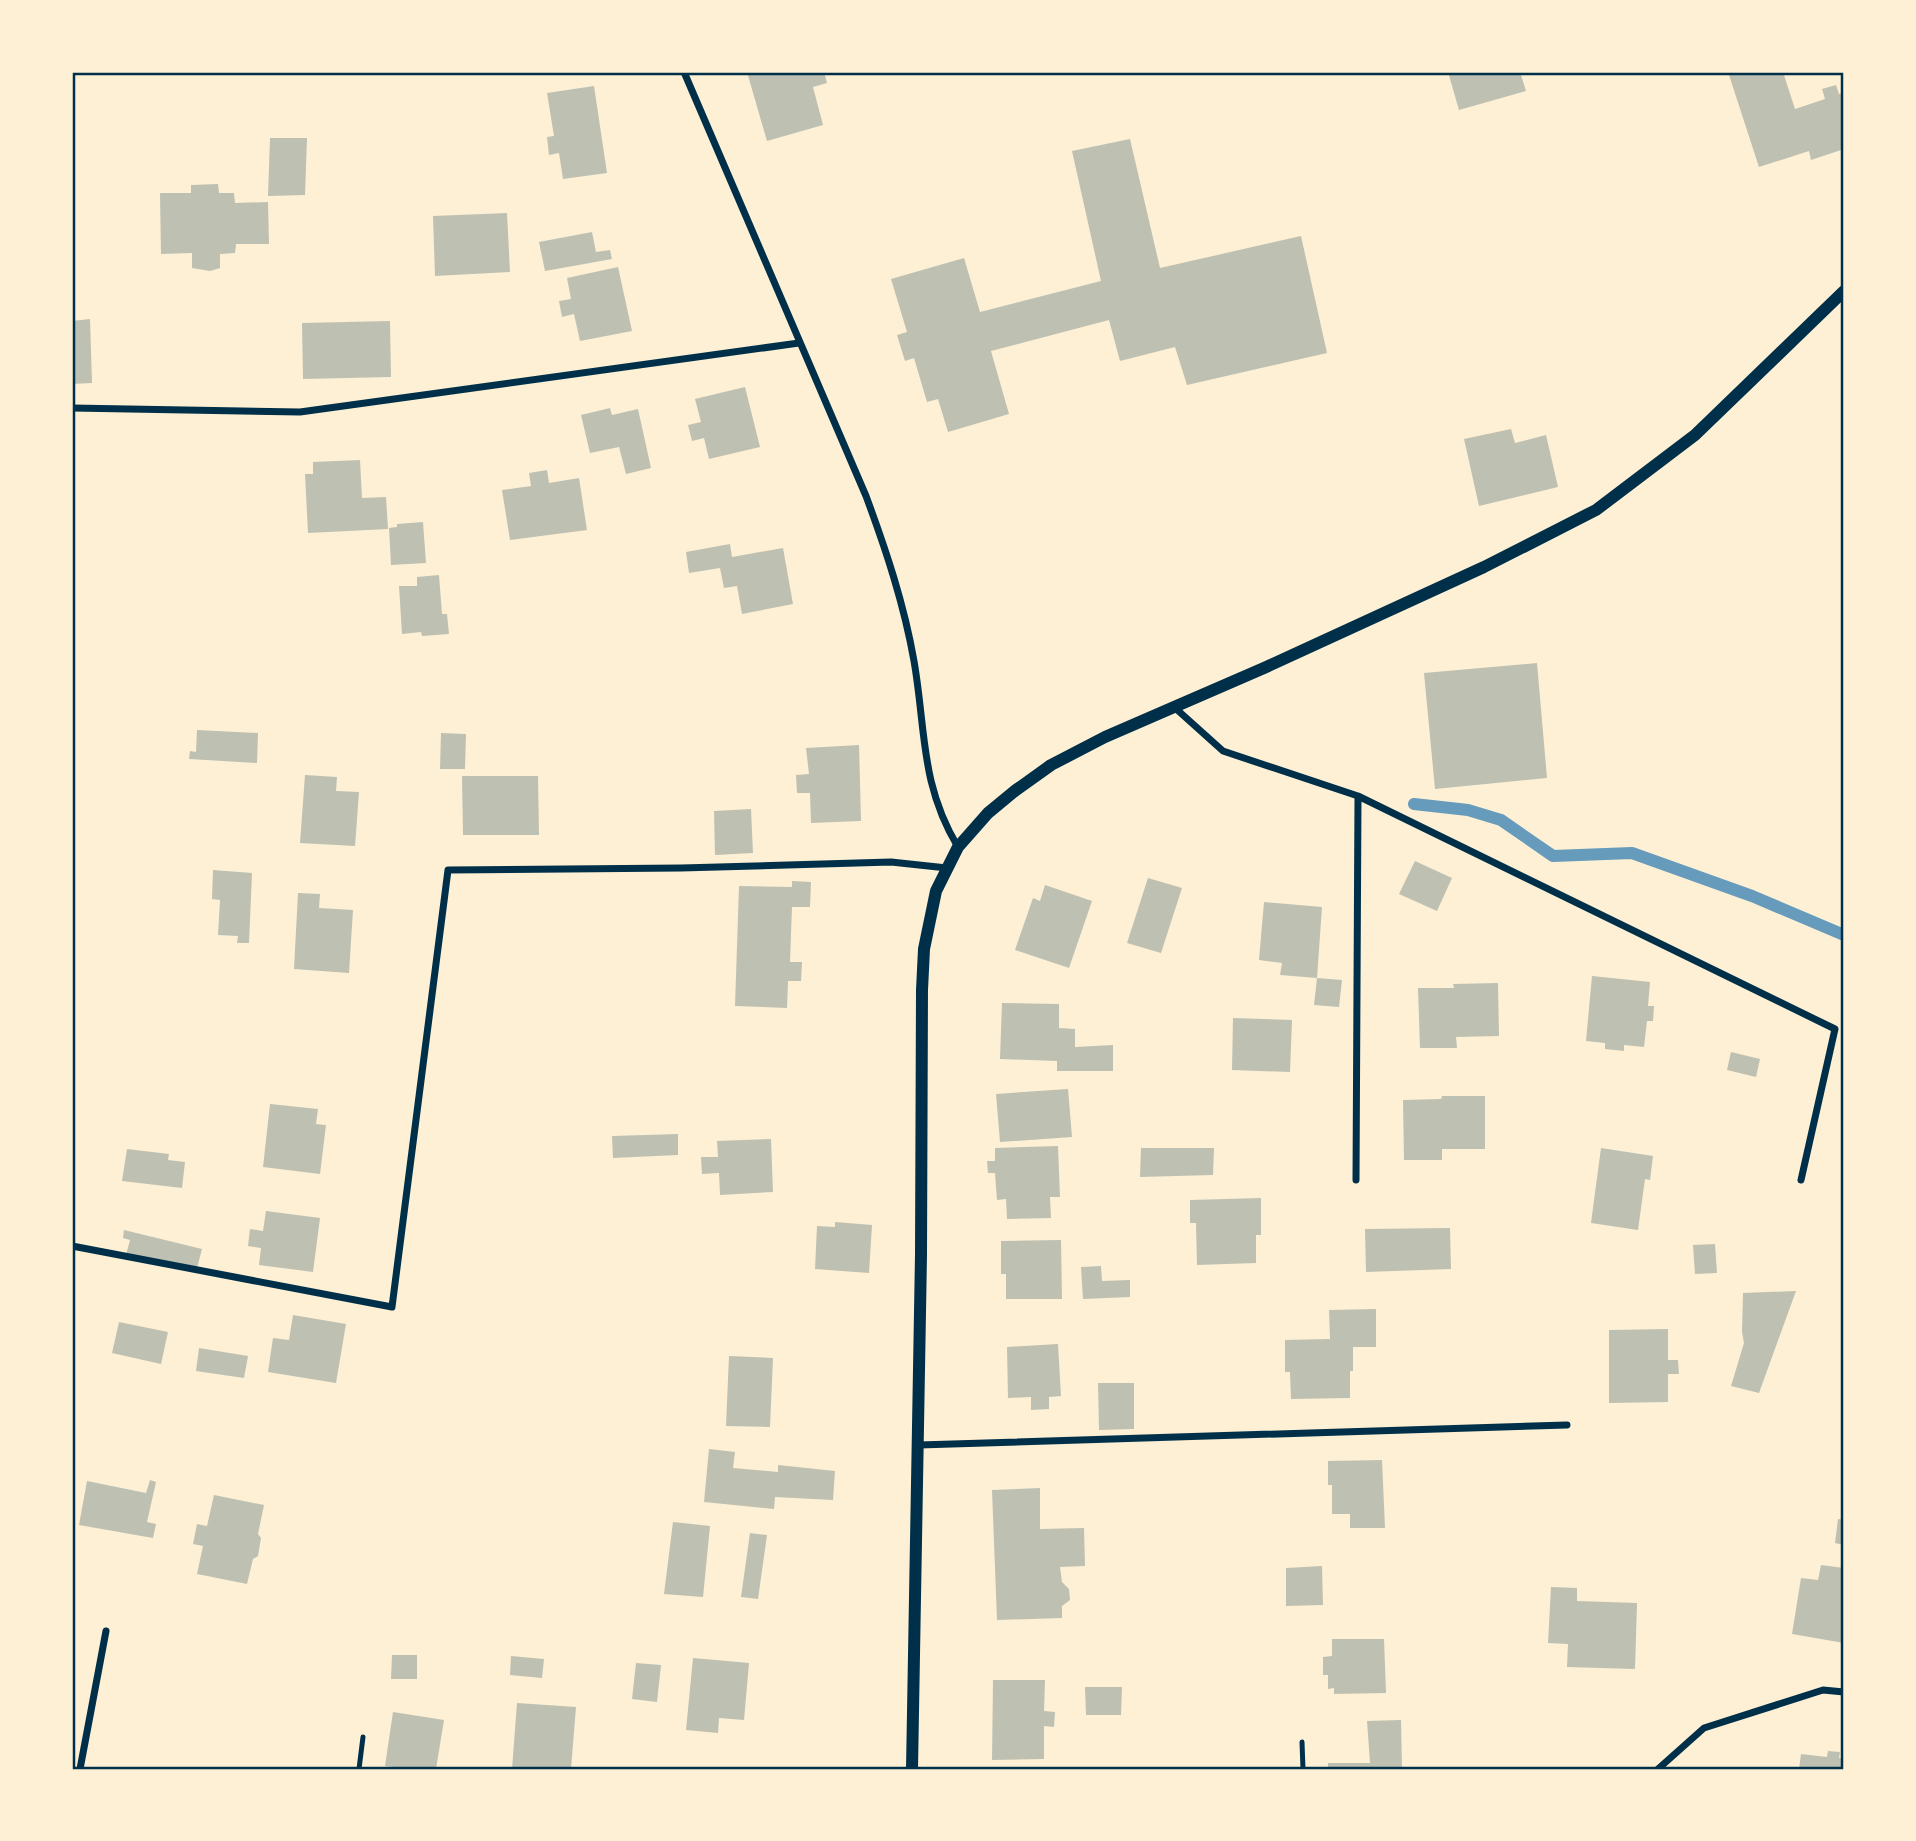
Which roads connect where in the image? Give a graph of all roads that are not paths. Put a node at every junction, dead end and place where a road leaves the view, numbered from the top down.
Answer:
1 (684, 72) edge
2 (1844, 291) edge
3 (799, 343) junction
4 (72, 408) edge
5 (1173, 707) junction
6 (1357, 796) junction
7 (958, 847) junction
8 (947, 868) junction
9 (1356, 1180) dead end
10 (1801, 1180) dead end
11 (72, 1246) edge
12 (1567, 1425) dead end
13 (919, 1444) junction
14 (106, 1631) dead end
15 (1844, 1692) edge
16 (363, 1737) dead end
17 (1302, 1742) dead end
18 (80, 1769) edge
19 (359, 1769) edge
20 (912, 1769) edge
21 (1303, 1769) edge
22 (1658, 1769) edge

1 - 3 street
2 - 5 street
3 - 4 street
3 - 7 street
5 - 6 street
5 - 7 street
6 - 9 street
6 - 10 street
7 - 8 street
8 - 11 street
8 - 13 street
12 - 13 street
13 - 20 street
14 - 18 street
15 - 22 street
16 - 19 lane
17 - 21 lane

